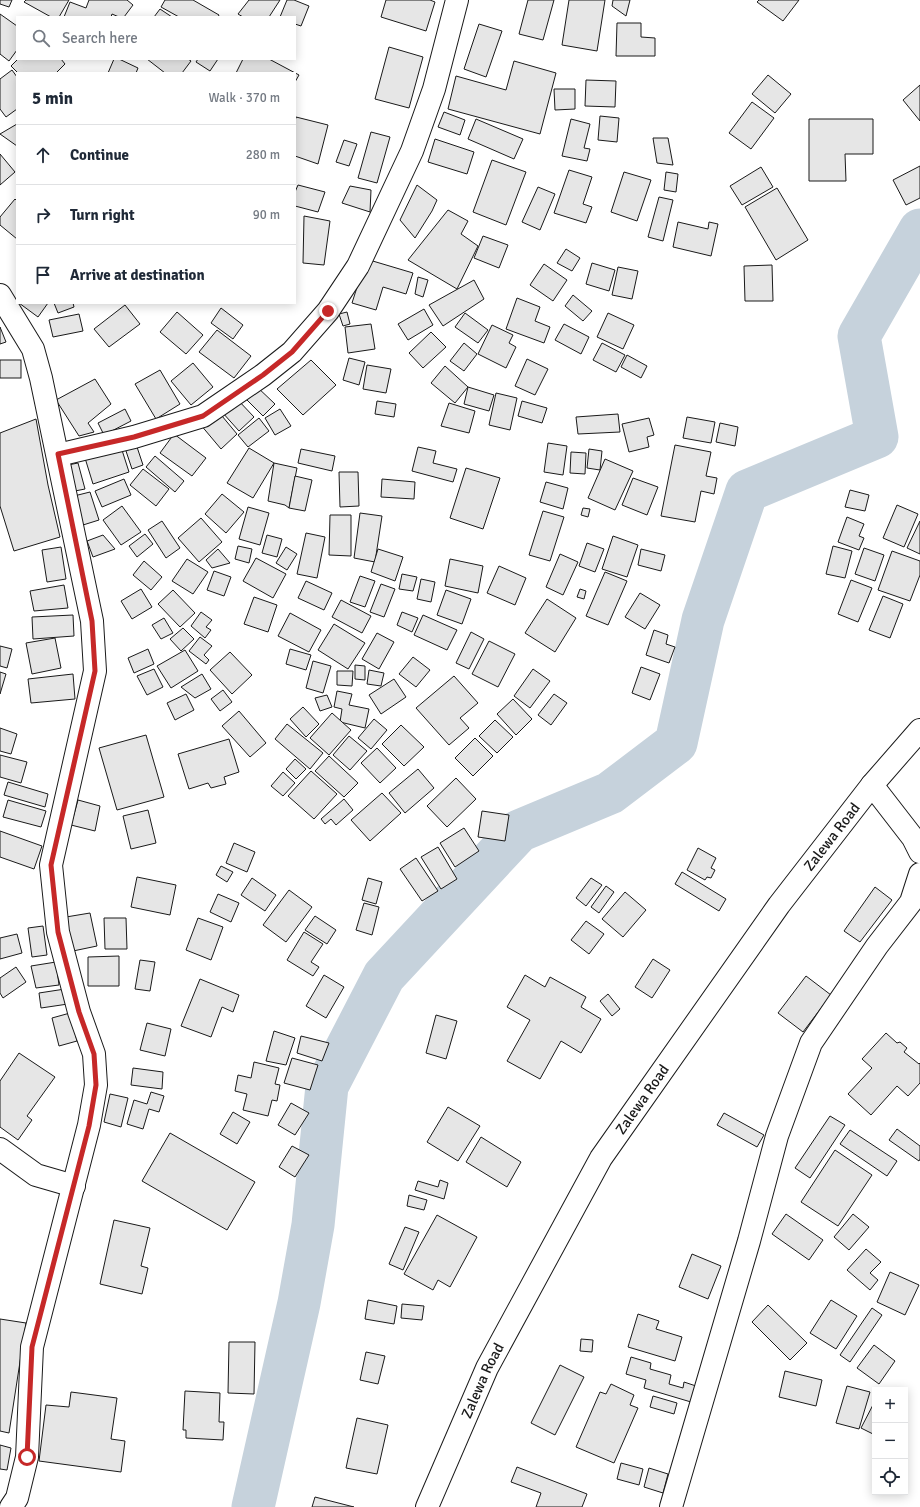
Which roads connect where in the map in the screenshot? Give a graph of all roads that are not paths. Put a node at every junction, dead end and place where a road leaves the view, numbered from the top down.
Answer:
1 (457, 0) edge
2 (0, 295) edge
3 (58, 454) junction
4 (920, 730) edge
5 (872, 785) junction
6 (920, 852) edge
7 (920, 874) edge
8 (0, 1149) edge
9 (74, 1186) junction
10 (12, 1507) edge
11 (427, 1507) edge
12 (671, 1507) edge

1 - 3 main road
2 - 3 main road
3 - 9 main road
4 - 5 main road, Zalewa Road
5 - 6 main road
5 - 11 main road, Zalewa Road
7 - 12 main road
8 - 9 main road
9 - 10 main road

